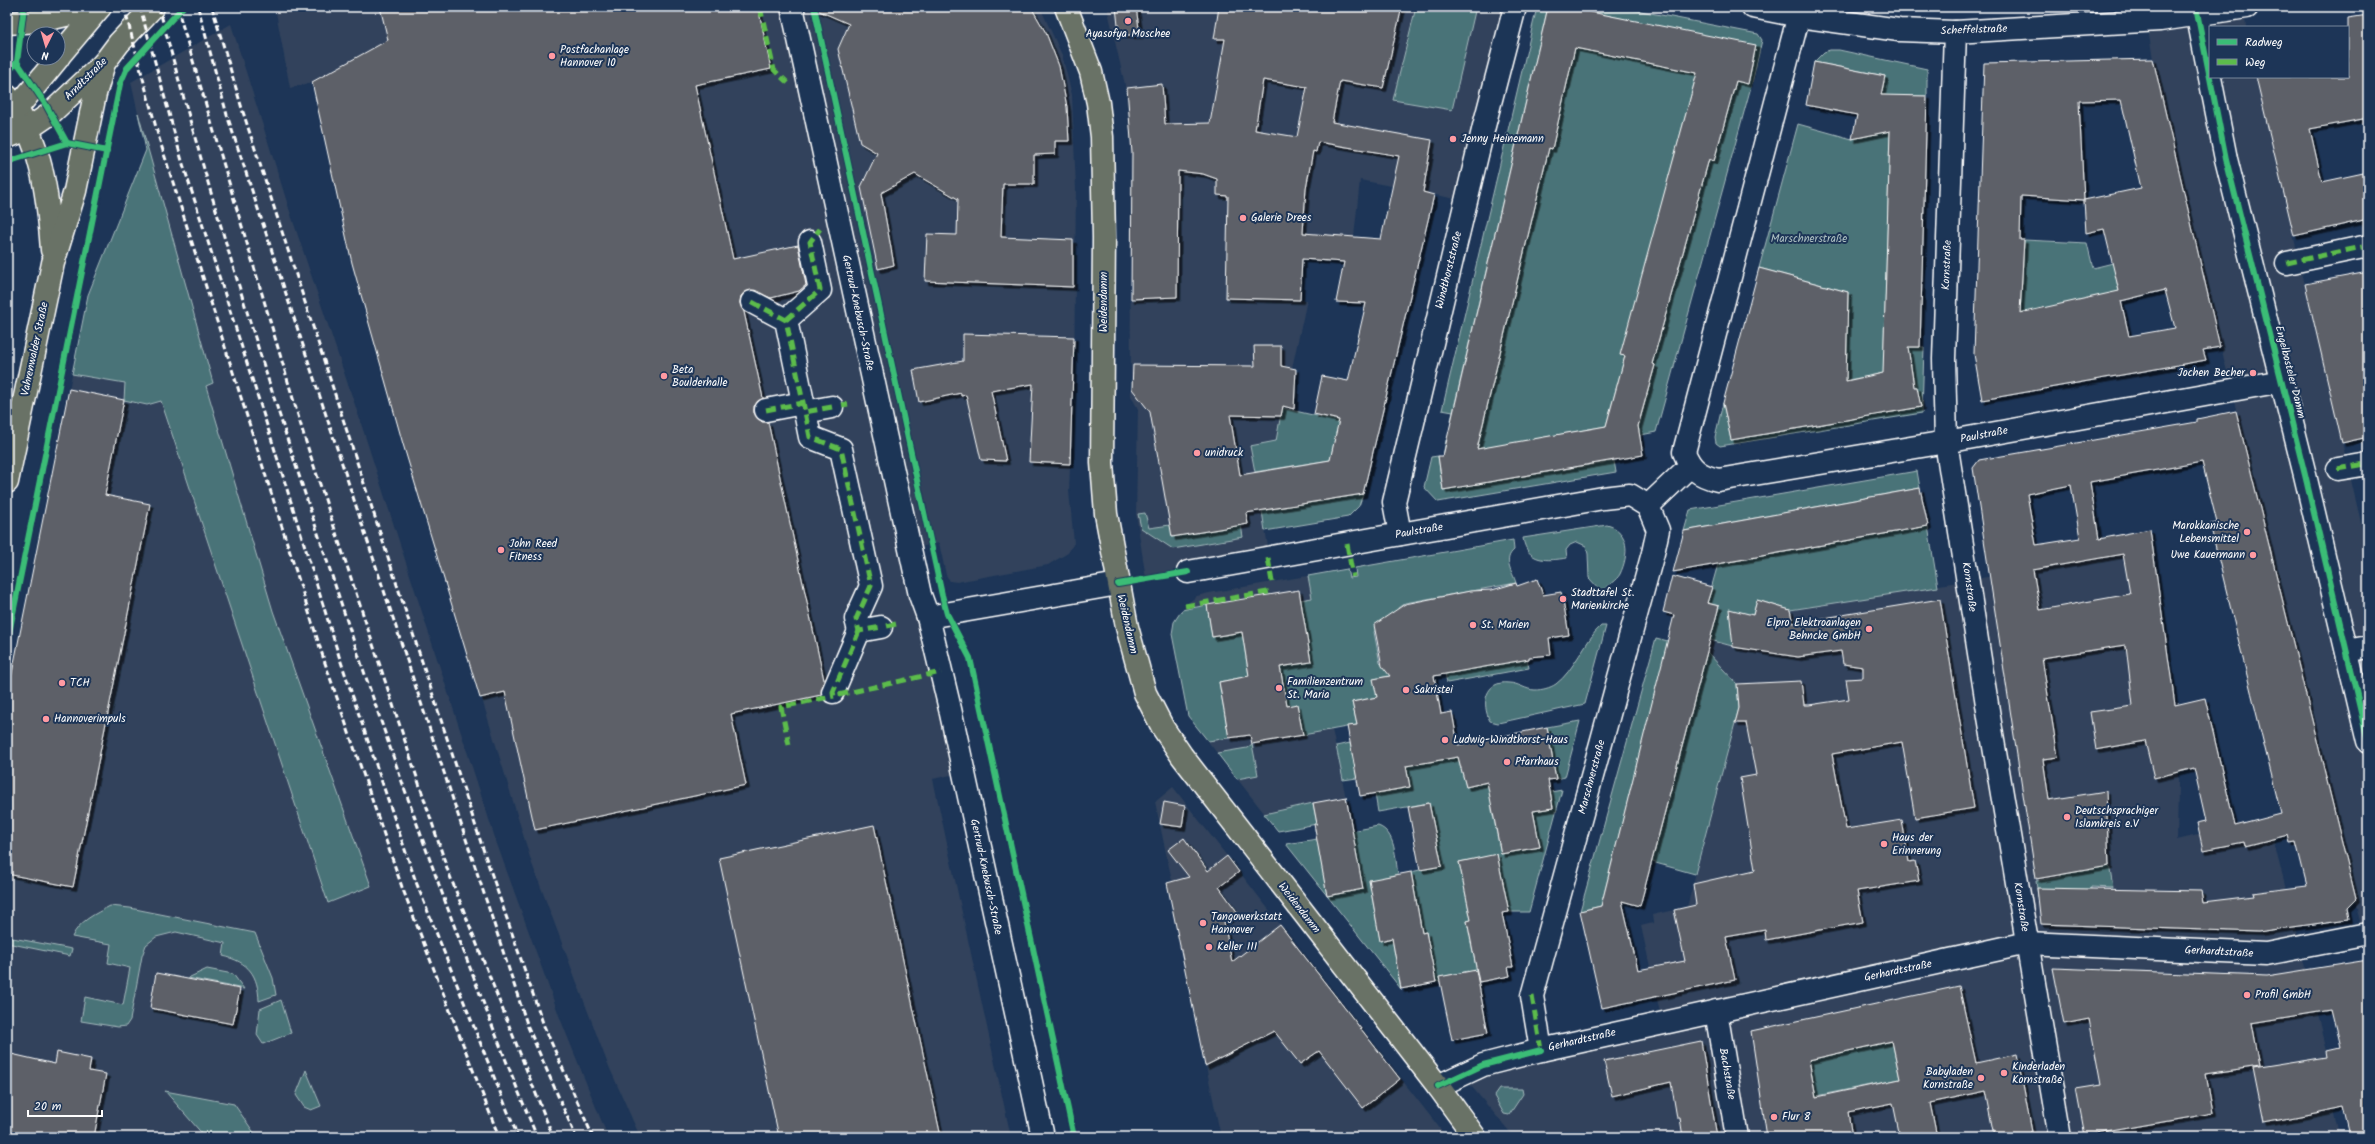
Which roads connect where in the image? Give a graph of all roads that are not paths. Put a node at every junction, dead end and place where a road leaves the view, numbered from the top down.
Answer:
1 (100, 7) edge
2 (153, 7) edge
3 (792, 7) edge
4 (1066, 7) edge
5 (1515, 7) edge
6 (1753, 7) edge
7 (2247, 7) edge
8 (2197, 11) edge
9 (1800, 12) edge
10 (7, 23) edge
11 (1955, 32) junction
12 (66, 48) edge
13 (104, 63) junction
14 (50, 66) edge
15 (2209, 72) edge
16 (2210, 78) edge
17 (10, 107) edge
18 (28, 129) junction
19 (7, 137) edge
20 (810, 242) dead end
21 (2365, 246) edge
22 (53, 263) junction
23 (2287, 264) dead end
24 (752, 302) dead end
25 (786, 320) junction
26 (2282, 381) junction
27 (841, 405) dead end
28 (804, 408) junction
29 (766, 410) dead end
30 (1946, 442) junction
31 (2366, 464) edge
32 (1690, 466) junction
33 (2338, 469) dead end
34 (7, 482) edge
35 (1648, 506) junction
36 (1400, 534) junction
37 (1188, 572) dead end
38 (1118, 584) junction
39 (928, 617) junction
40 (888, 626) dead end
41 (858, 631) junction
42 (2368, 647) edge
43 (2347, 651) junction
44 (833, 692) dead end
45 (2368, 742) edge
46 (2368, 934) edge
47 (2027, 943) junction
48 (1716, 1011) junction
49 (1541, 1050) junction
50 (1438, 1086) junction
51 (1043, 1137) edge
52 (1475, 1137) edge
53 (1737, 1137) edge
54 (2060, 1137) edge

1 - 10 main road
1 - 12 main road, Vahrenwalder Straße
2 - 13 main road, Arndtstraße
3 - 39 street, Gertrud-Knebusch-Straße
4 - 38 main road, Weidendamm
5 - 36 street, Windthorststraße
6 - 9 street, Scheffelstraße
7 - 8 street, Scheffelstraße
8 - 11 street, Scheffelstraße
8 - 15 street, Engelbosteler Damm
9 - 11 street, Scheffelstraße
9 - 32 street
11 - 30 street, Kornstraße
13 - 18 main road, Arndtstraße
13 - 22 main road, Vahrenwalder Straße
14 - 17 main road, Vahrenwalder Straße
16 - 26 street, Engelbosteler Damm
17 - 18 main road, Vahrenwalder Straße
18 - 19 main road, Arndtstraße
18 - 22 main road, Vahrenwalder Straße
20 - 25 street
21 - 23 street
22 - 34 main road, Vahrenwalder Straße
24 - 25 street
25 - 28 street
26 - 30 street, Paulstraße
26 - 43 street, Engelbosteler Damm
27 - 28 street
28 - 29 street
28 - 41 street
30 - 32 street, Paulstraße
30 - 47 street, Kornstraße
31 - 33 street
32 - 35 street
35 - 36 street, Paulstraße
35 - 49 street, Marschnerstraße
36 - 37 street, Paulstraße
38 - 39 street
38 - 50 main road, Weidendamm
39 - 51 street, Gertrud-Knebusch-Straße
40 - 41 street
41 - 44 street
42 - 43 street
43 - 45 street, Engelbosteler Damm
46 - 47 street, Gerhardtstraße
47 - 48 street, Gerhardtstraße
47 - 54 street, Kornstraße
48 - 49 street, Gerhardtstraße
48 - 53 street, Bachstraße
49 - 50 street, Gerhardtstraße
50 - 52 main road, Weidendamm

